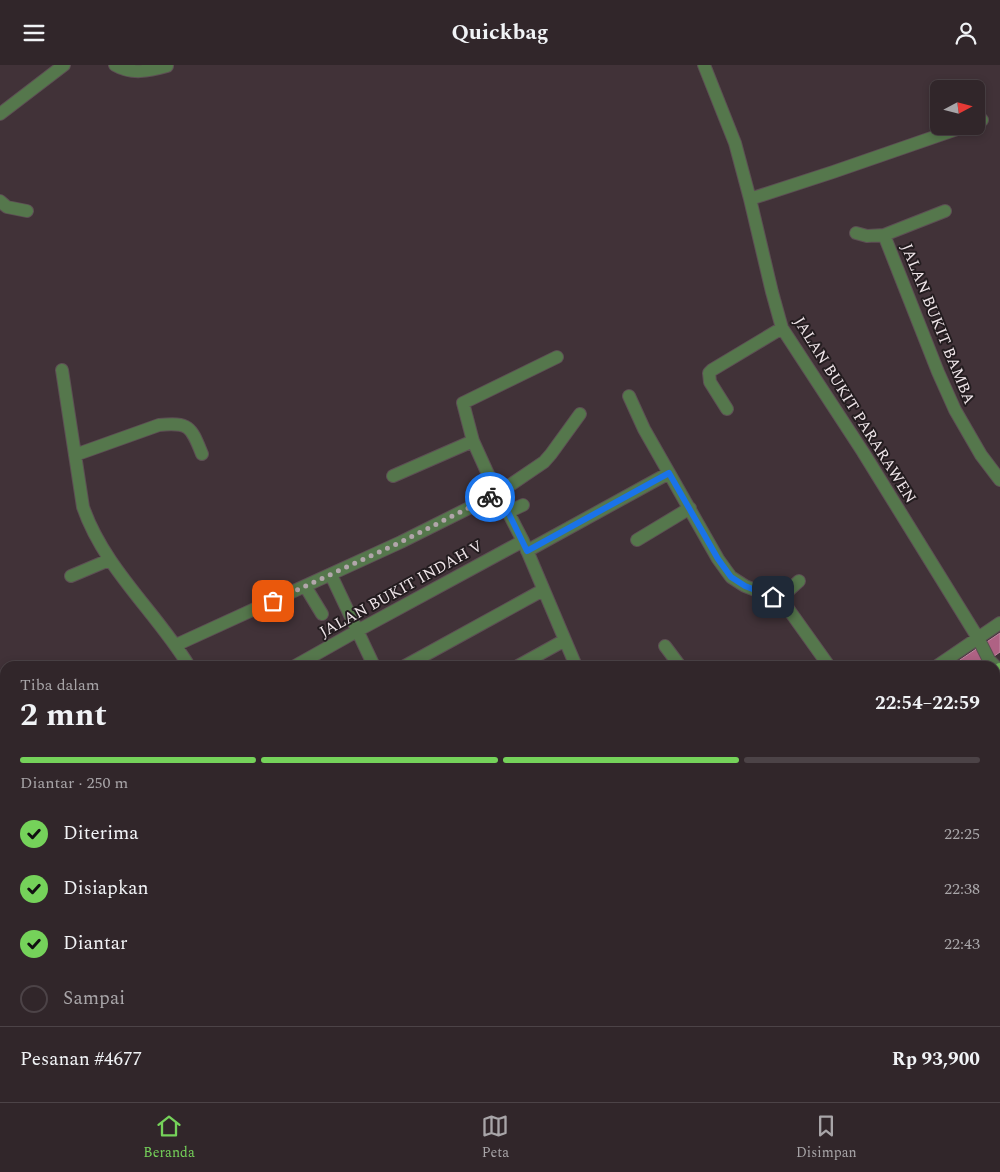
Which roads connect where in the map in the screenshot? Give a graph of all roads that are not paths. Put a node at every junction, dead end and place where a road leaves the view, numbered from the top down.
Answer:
1 (64, 65) edge
2 (115, 65) edge
3 (704, 65) edge
4 (167, 66) dead end
5 (0, 114) edge
6 (940, 135) edge
7 (750, 199) junction
8 (0, 201) edge
9 (27, 211) dead end
10 (945, 211) dead end
11 (856, 233) dead end
12 (884, 235) junction
13 (782, 328) junction
14 (557, 357) dead end
15 (62, 370) dead end
16 (628, 396) dead end
17 (727, 409) dead end
18 (580, 414) dead end
19 (473, 441) junction
20 (202, 454) dead end
21 (75, 455) junction
22 (669, 473) junction
23 (393, 476) dead end
24 (1000, 480) edge
25 (497, 494) junction
26 (522, 505) dead end
27 (690, 508) junction
28 (508, 512) junction
29 (637, 540) dead end
30 (525, 546) junction
31 (109, 560) junction
32 (330, 575) junction
33 (71, 576) dead end
34 (799, 581) dead end
35 (305, 586) junction
36 (544, 590) junction
37 (778, 600) junction
38 (322, 614) dead end
39 (1000, 623) edge
40 (357, 631) junction
41 (565, 640) junction
42 (980, 642) junction
43 (176, 645) junction
44 (665, 647) dead end
45 (186, 661) edge
46 (304, 661) edge
47 (372, 661) edge
48 (414, 661) edge
49 (527, 661) edge
50 (574, 661) edge
51 (676, 661) edge
52 (825, 661) edge
53 (946, 661) edge
54 (990, 661) edge

1 - 5 street
2 - 4 street
3 - 7 street, JALAN BUKIT PARARAWEN
6 - 7 street
7 - 13 street, JALAN BUKIT PARARAWEN
8 - 9 street
10 - 12 street, JALAN BUKIT BAMBA
11 - 12 street
12 - 24 street, JALAN BUKIT BAMBA
13 - 17 street
13 - 42 street, JALAN BUKIT PARARAWEN
14 - 19 street
15 - 21 street
16 - 22 street
18 - 25 street
19 - 23 street
19 - 25 street
20 - 21 street
21 - 31 street
22 - 27 street
22 - 30 street, JALAN BUKIT INDAH V
25 - 28 street
25 - 32 street
26 - 28 street
27 - 29 street
27 - 37 street
28 - 30 street
30 - 36 street
30 - 40 street, JALAN BUKIT INDAH V
31 - 33 street
31 - 43 street
32 - 35 street
32 - 40 street
34 - 37 street
35 - 38 street
35 - 43 street
36 - 41 street
36 - 48 street
37 - 52 street
39 - 42 street
40 - 46 street, JALAN BUKIT INDAH V
40 - 47 street
41 - 49 street
41 - 50 street
42 - 53 street
42 - 54 street, JALAN BUKIT PARARAWEN
43 - 45 street
44 - 51 street

